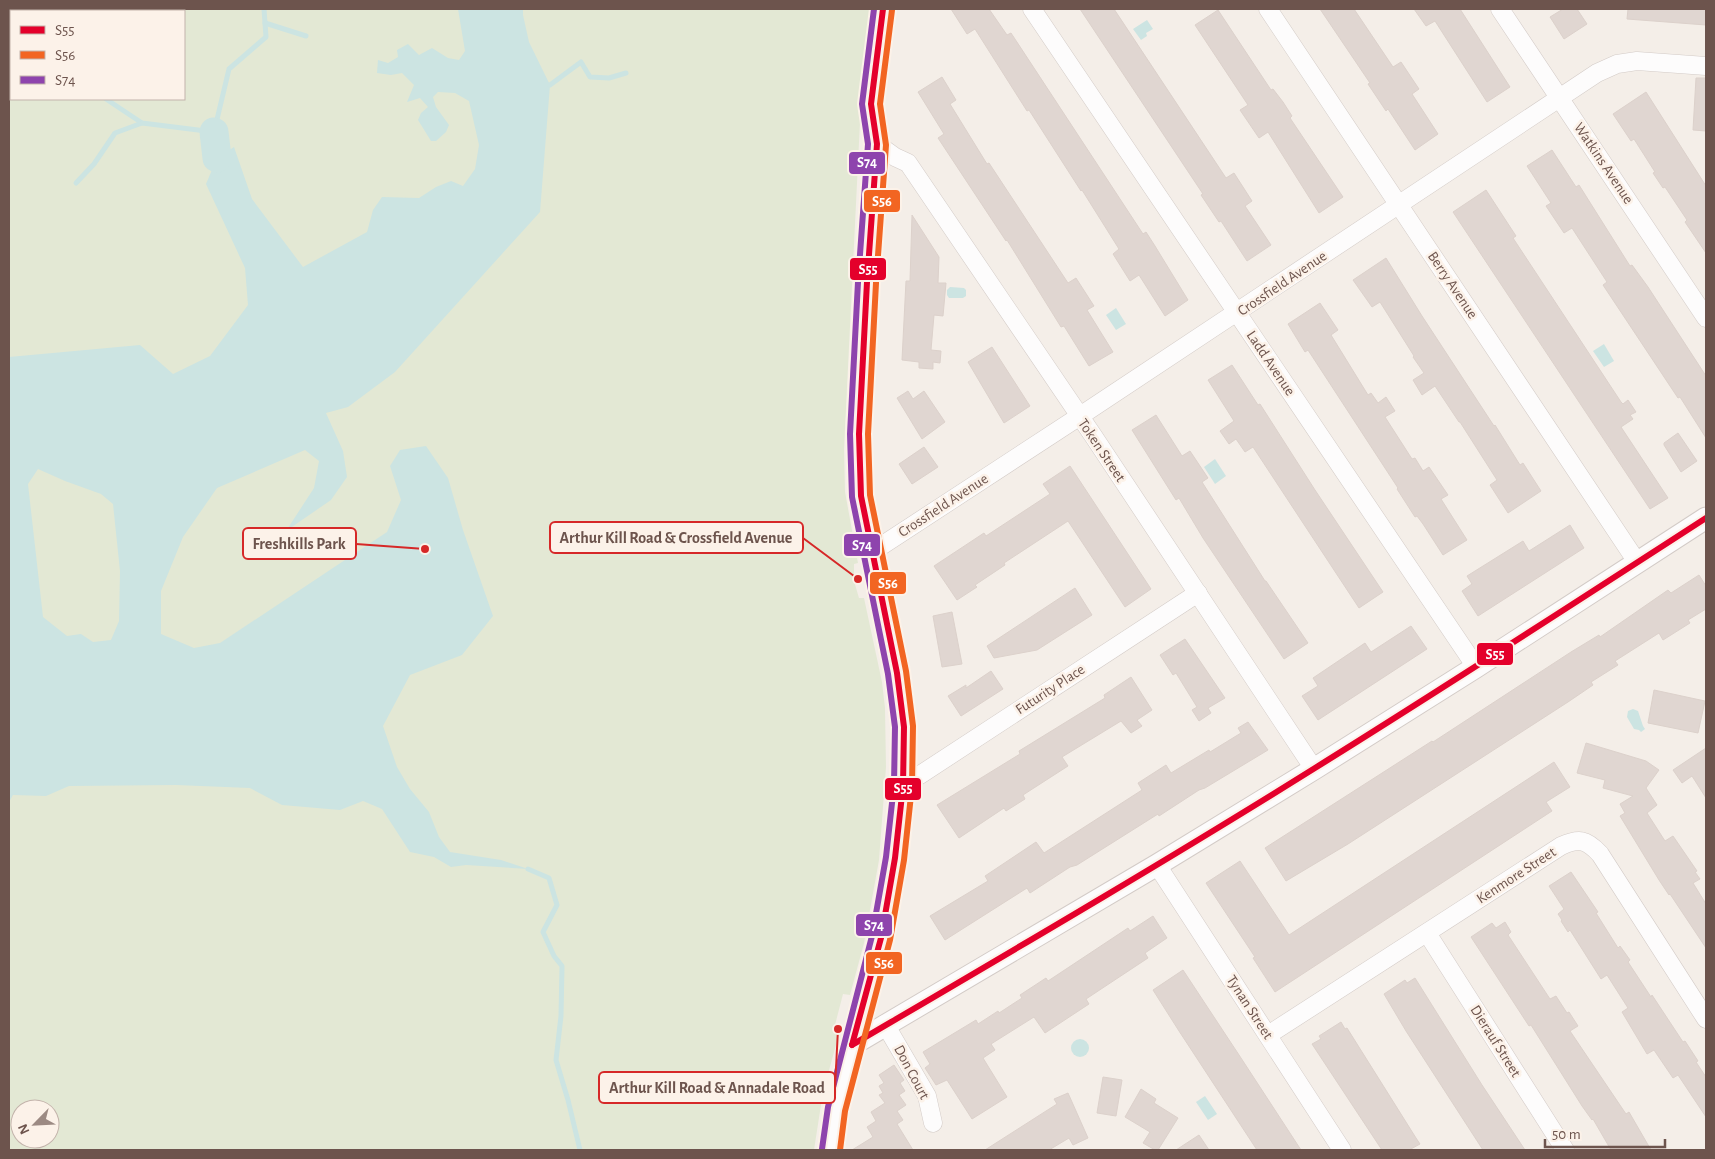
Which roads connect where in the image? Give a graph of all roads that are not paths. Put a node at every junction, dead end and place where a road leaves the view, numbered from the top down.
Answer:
1 (883, 9) edge
2 (1032, 9) edge
3 (1268, 9) edge
4 (1500, 9) edge
5 (1706, 66) edge
6 (1560, 97) junction
7 (877, 144) junction
8 (1399, 204) junction
9 (1237, 312) junction
10 (1706, 318) edge
11 (1080, 416) junction
12 (1706, 518) edge
13 (872, 552) junction
14 (1637, 562) junction
15 (1198, 593) junction
16 (1476, 667) junction
17 (1314, 769) junction
18 (903, 786) junction
19 (1157, 865) junction
20 (1427, 932) junction
21 (1706, 1019) edge
22 (885, 1024) junction
23 (1268, 1035) junction
24 (852, 1045) junction
25 (933, 1123) dead end
26 (831, 1150) edge
27 (1342, 1150) edge
28 (1564, 1150) edge

1 - 7 street
2 - 9 street, Ladd Avenue
3 - 8 street, Berry Avenue
4 - 6 street, Watkins Avenue
5 - 6 street, Crossfield Avenue
6 - 8 street, Crossfield Avenue
6 - 10 street, Watkins Avenue
7 - 11 street, Token Street
7 - 13 street
8 - 9 street, Crossfield Avenue
8 - 14 street, Berry Avenue
9 - 11 street, Crossfield Avenue
9 - 16 street, Ladd Avenue
11 - 13 street, Crossfield Avenue
11 - 15 street, Token Street
12 - 14 street
13 - 18 street
14 - 16 street
15 - 17 street, Token Street
15 - 18 street, Futurity Place
16 - 17 street
17 - 19 street
18 - 24 street
19 - 22 street
19 - 23 street, Tynan Street
20 - 21 street, Kenmore Street
20 - 23 street, Kenmore Street
20 - 28 street, Dierauf Street
22 - 24 street
22 - 25 street, Don Court
23 - 27 street, Tynan Street
24 - 26 street

